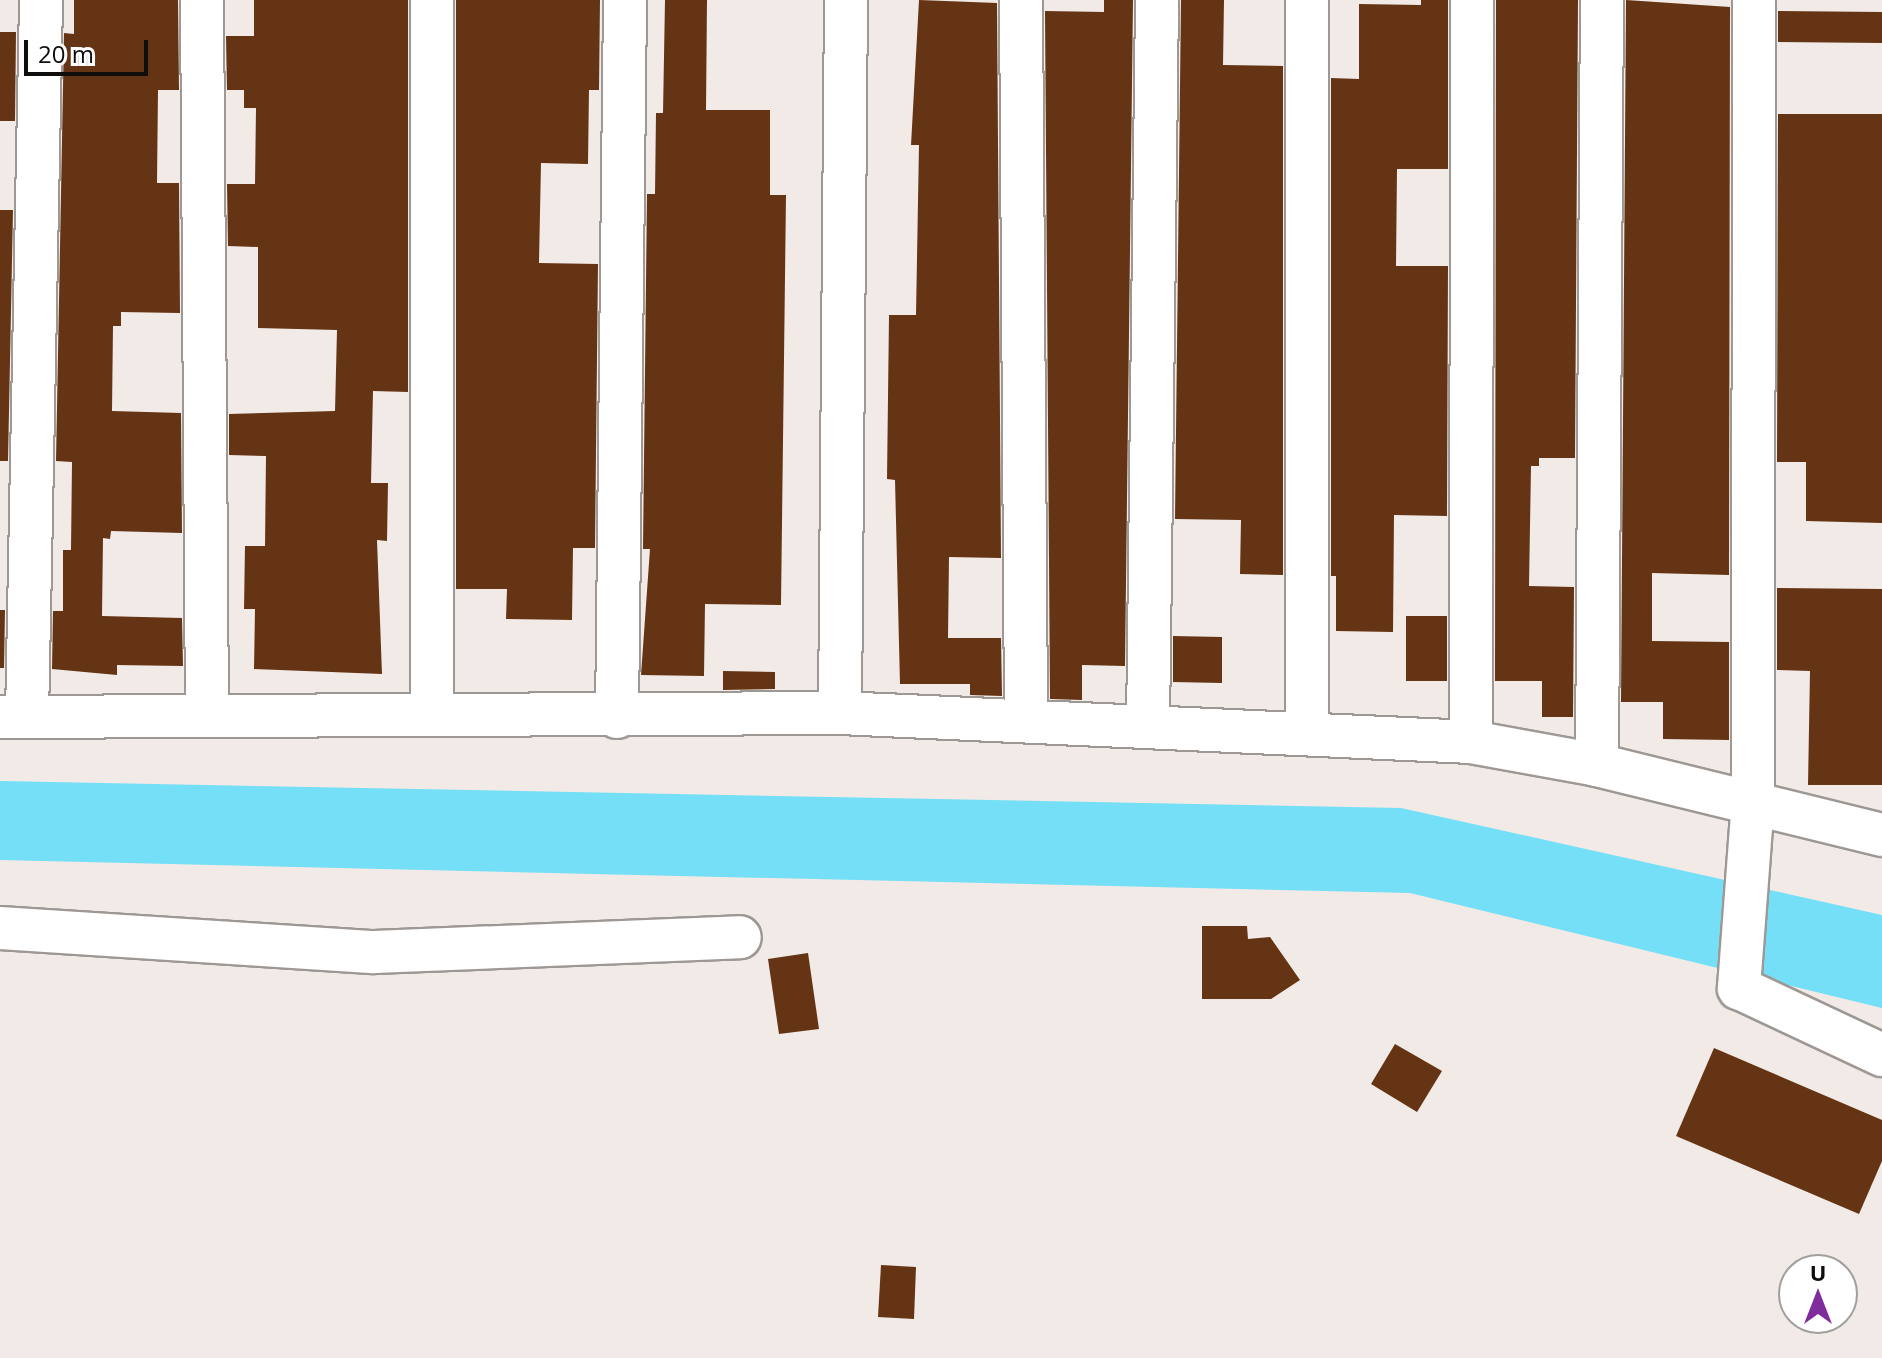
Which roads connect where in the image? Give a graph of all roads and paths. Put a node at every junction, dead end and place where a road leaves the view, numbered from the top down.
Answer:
1 (41, 0) edge
2 (202, 0) edge
3 (432, 0) edge
4 (625, 0) edge
5 (846, 0) edge
6 (1021, 0) edge
7 (1157, 0) edge
8 (1307, 0) edge
9 (1472, 0) edge
10 (1602, 0) edge
11 (1754, 0) edge
12 (840, 713) junction
13 (207, 715) junction
14 (432, 715) junction
15 (13, 717) edge
16 (617, 717) junction
17 (1026, 721) junction
18 (1148, 726) junction
19 (1307, 734) junction
20 (1471, 742) junction
21 (1597, 765) junction
22 (1753, 801) junction
23 (1882, 835) edge
24 (0, 928) edge
25 (740, 937) dead end
26 (1882, 1055) edge

1 - 15 street
2 - 13 street
3 - 14 street
4 - 16 street
5 - 12 street
6 - 17 street
7 - 18 street
8 - 19 street
9 - 20 street
10 - 21 street
11 - 22 street
12 - 16 street
12 - 17 street
13 - 14 street
13 - 15 street
14 - 16 street
17 - 18 street
18 - 19 street
19 - 20 street
20 - 21 street
21 - 22 street
22 - 23 street
22 - 26 street
24 - 25 street

